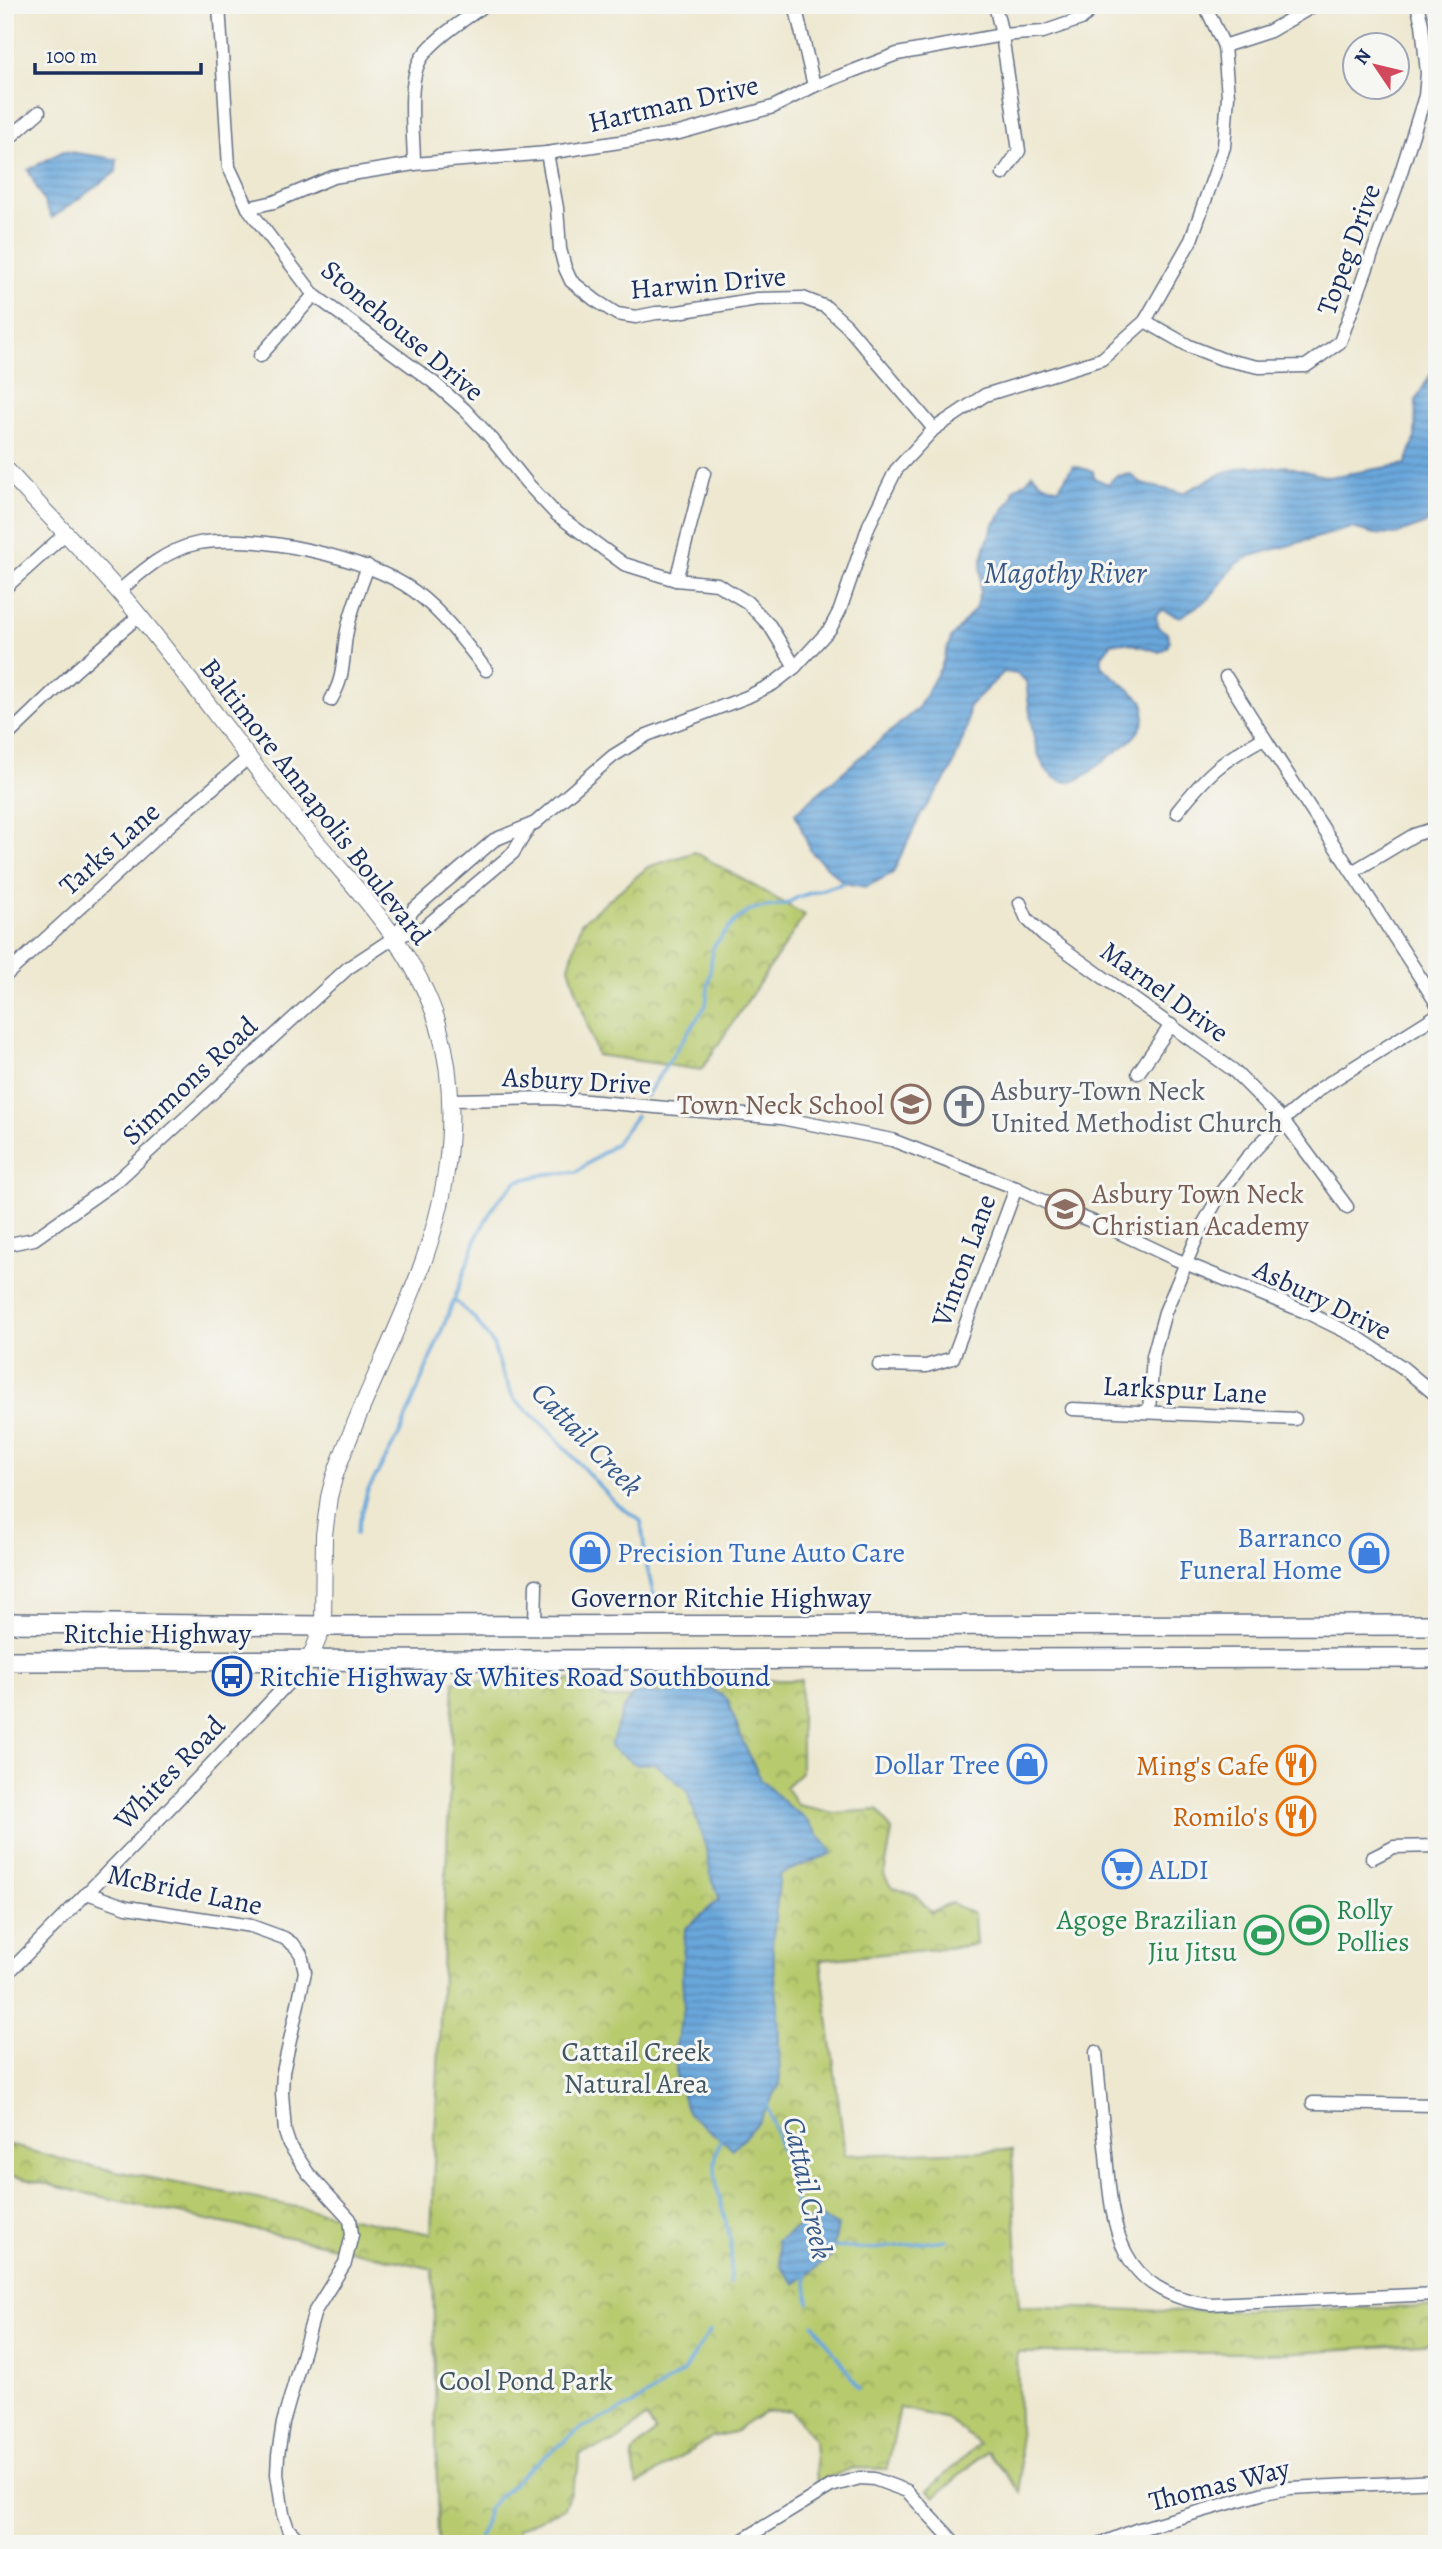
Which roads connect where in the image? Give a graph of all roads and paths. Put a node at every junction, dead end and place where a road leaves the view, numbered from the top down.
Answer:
1 (219, 5) edge
2 (485, 5) edge
3 (795, 5) edge
4 (995, 5) edge
5 (1097, 5) edge
6 (1205, 5) edge
7 (1315, 5) edge
8 (1417, 5) edge
9 (1002, 35) junction
10 (1224, 46) junction
11 (814, 86) junction
12 (39, 112) dead end
13 (5, 142) edge
14 (547, 153) junction
15 (414, 164) junction
16 (1003, 174) dead end
17 (248, 208) junction
18 (314, 295) junction
19 (1145, 321) junction
20 (260, 356) dead end
21 (934, 429) junction
22 (5, 468) edge
23 (704, 472) dead end
24 (65, 534) junction
25 (368, 566) junction
26 (676, 580) junction
27 (5, 588) edge
28 (118, 592) junction
29 (139, 617) junction
30 (795, 667) junction
31 (485, 670) dead end
32 (1226, 677) dead end
33 (331, 700) dead end
34 (5, 738) edge
35 (1264, 738) junction
36 (248, 758) junction
37 (1177, 812) dead end
38 (531, 826) junction
39 (1435, 830) edge
40 (1353, 871) junction
41 (1020, 903) dead end
42 (395, 937) junction
43 (5, 976) edge
44 (1437, 1003) edge
45 (1437, 1015) edge
46 (1171, 1025) junction
47 (1138, 1073) dead end
48 (451, 1100) junction
49 (1283, 1120) junction
50 (1016, 1188) junction
51 (1347, 1207) dead end
52 (9, 1244) dead end
53 (1186, 1263) junction
54 (879, 1364) dead end
55 (1437, 1396) edge
56 (1072, 1409) dead end
57 (1149, 1411) junction
58 (1295, 1419) dead end
59 (536, 1585) dead end
60 (5, 1623) edge
61 (535, 1625) junction
62 (1437, 1625) edge
63 (323, 1626) junction
64 (1437, 1658) edge
65 (5, 1661) edge
66 (309, 1661) junction
67 (1437, 1846) edge
68 (1372, 1858) dead end
69 (86, 1893) junction
70 (5, 1976) edge
71 (1097, 2052) dead end
72 (1312, 2103) dead end
73 (1437, 2105) edge
74 (1437, 2294) edge
75 (1437, 2482) edge
76 (303, 2544) edge
77 (736, 2544) edge
78 (956, 2544) edge
79 (1100, 2544) edge

1 - 17 street, Stonehouse Drive
2 - 15 street
3 - 11 street
4 - 9 street
5 - 9 street, Hartman Drive
6 - 10 street
7 - 10 street
8 - 19 street, Topeg Drive
9 - 11 street, Hartman Drive
9 - 16 street
10 - 19 street
11 - 14 street, Hartman Drive
12 - 13 street
14 - 15 street, Hartman Drive
14 - 21 street, Harwin Drive
15 - 17 street, Hartman Drive
17 - 18 street, Stonehouse Drive
18 - 20 street
18 - 26 street, Stonehouse Drive
19 - 21 street
21 - 30 street
22 - 24 main road, Baltimore Annapolis Boulevard
23 - 26 street
24 - 27 street
24 - 28 main road, Baltimore Annapolis Boulevard
25 - 28 street
25 - 31 street
25 - 33 street
26 - 30 street, Stonehouse Drive
28 - 29 main road, Baltimore Annapolis Boulevard
29 - 34 street
29 - 36 main road, Baltimore Annapolis Boulevard
30 - 38 street
32 - 35 street
35 - 37 street
35 - 40 street
36 - 42 main road, Baltimore Annapolis Boulevard
36 - 43 street, Tarks Lane
38 - 42 street
38 - 42 street
39 - 40 street
40 - 44 street
41 - 46 street, Marnel Drive
42 - 48 main road, Baltimore Annapolis Boulevard
42 - 52 street, Simmons Road
45 - 49 street
46 - 47 street
46 - 49 street, Marnel Drive
48 - 50 street, Asbury Drive
48 - 63 main road, Baltimore Annapolis Boulevard
49 - 51 street, Marnel Drive
49 - 53 street
50 - 53 street, Asbury Drive
50 - 54 street, Vinton Lane
53 - 55 street, Asbury Drive
53 - 57 street
56 - 57 street, Larkspur Lane
57 - 58 street, Larkspur Lane
59 - 61 street
60 - 63 highway, Governor Ritchie Highway
61 - 62 highway, Governor Ritchie Highway
61 - 63 highway, Governor Ritchie Highway
63 - 66 main road, Baltimore Annapolis Boulevard
64 - 66 highway
65 - 66 highway, Ritchie Highway
66 - 69 street, Whites Road
67 - 68 street
69 - 70 street, Whites Road
69 - 76 street, McBride Lane
71 - 74 street
72 - 73 street
75 - 79 street, Thomas Way
77 - 78 street

